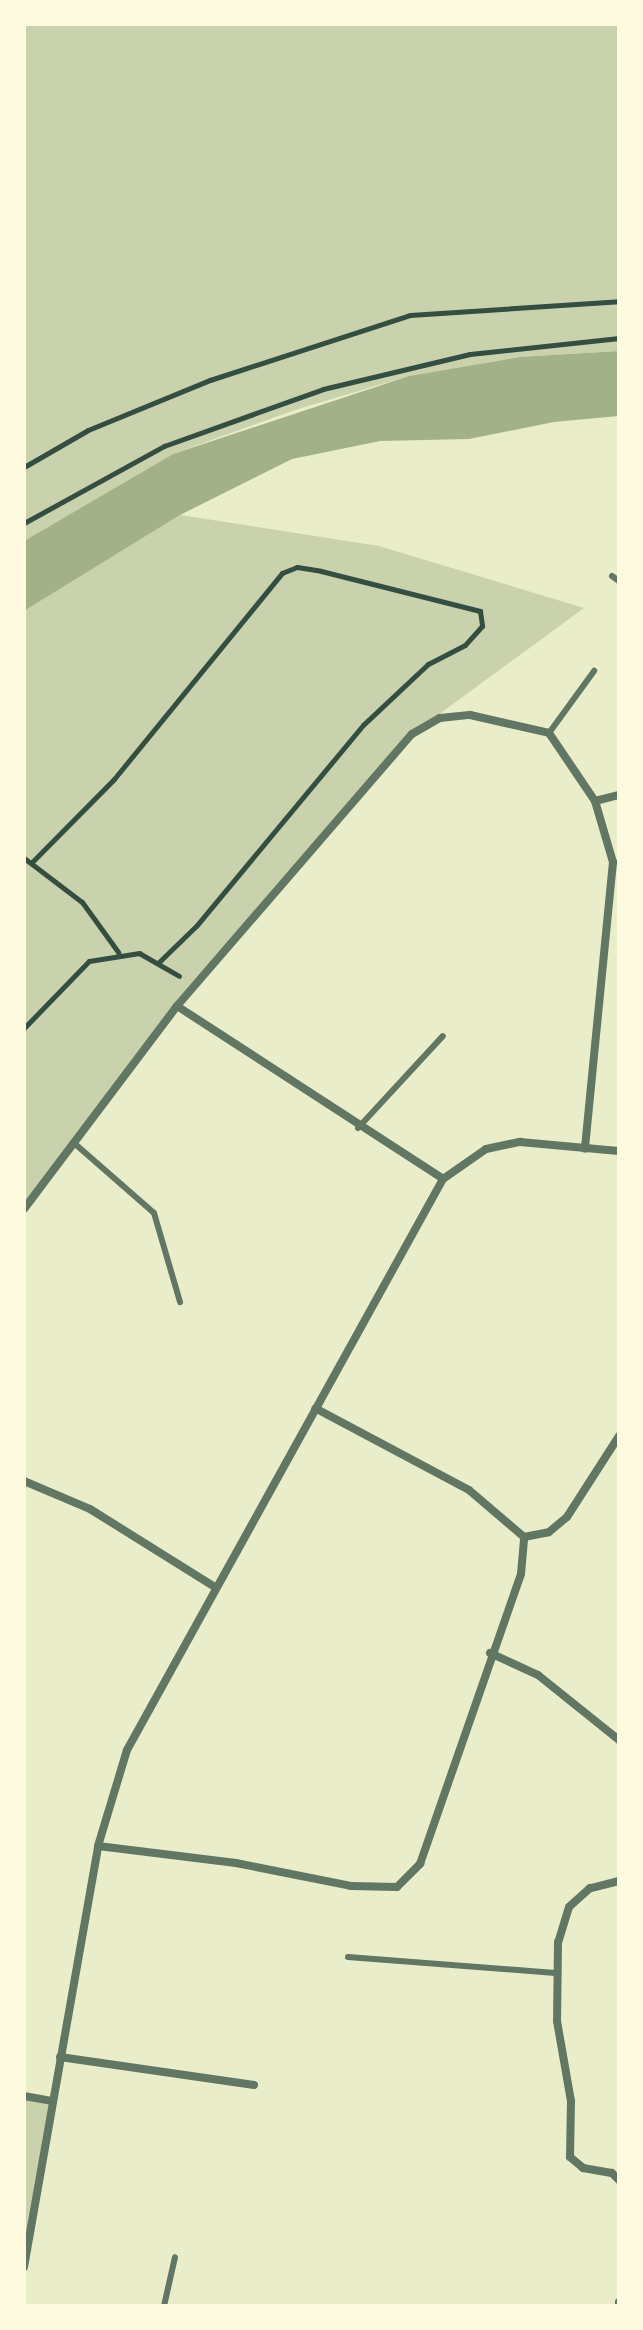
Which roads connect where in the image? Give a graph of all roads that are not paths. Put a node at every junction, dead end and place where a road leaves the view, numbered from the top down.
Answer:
1 (612, 576) dead end
2 (619, 581) edge
3 (594, 671) dead end
4 (549, 733) junction
5 (619, 795) edge
6 (595, 801) junction
7 (177, 1006) junction
8 (443, 1036) dead end
9 (358, 1128) junction
10 (74, 1143) junction
11 (585, 1149) junction
12 (619, 1151) edge
13 (443, 1179) junction
14 (24, 1209) edge
15 (180, 1302) dead end
16 (315, 1408) junction
17 (619, 1436) edge
18 (24, 1481) edge
19 (524, 1537) junction
20 (215, 1587) junction
21 (490, 1653) junction
22 (619, 1740) edge
23 (98, 1846) junction
24 (619, 1881) edge
25 (348, 1957) dead end
26 (558, 1973) junction
27 (60, 2057) junction
28 (254, 2085) dead end
29 (24, 2096) edge
30 (52, 2101) junction
31 (619, 2180) edge
32 (24, 2210) edge
33 (35, 2212) junction
34 (175, 2257) dead end
35 (24, 2267) edge
36 (164, 2306) edge

1 - 2 lane
3 - 4 lane
4 - 6 street
4 - 7 street
5 - 6 street
6 - 11 street
7 - 9 street
7 - 10 street
8 - 9 lane
9 - 13 street
10 - 14 street
10 - 15 lane
11 - 12 street
11 - 13 street
13 - 16 street
16 - 19 street
16 - 20 street
17 - 19 street
18 - 20 street
19 - 21 street
20 - 23 street
21 - 22 street
21 - 23 street
23 - 27 street
24 - 26 street
25 - 26 lane
26 - 31 street
27 - 28 street
27 - 30 street
29 - 30 street
30 - 33 street
32 - 33 lane
33 - 35 street
34 - 36 lane

